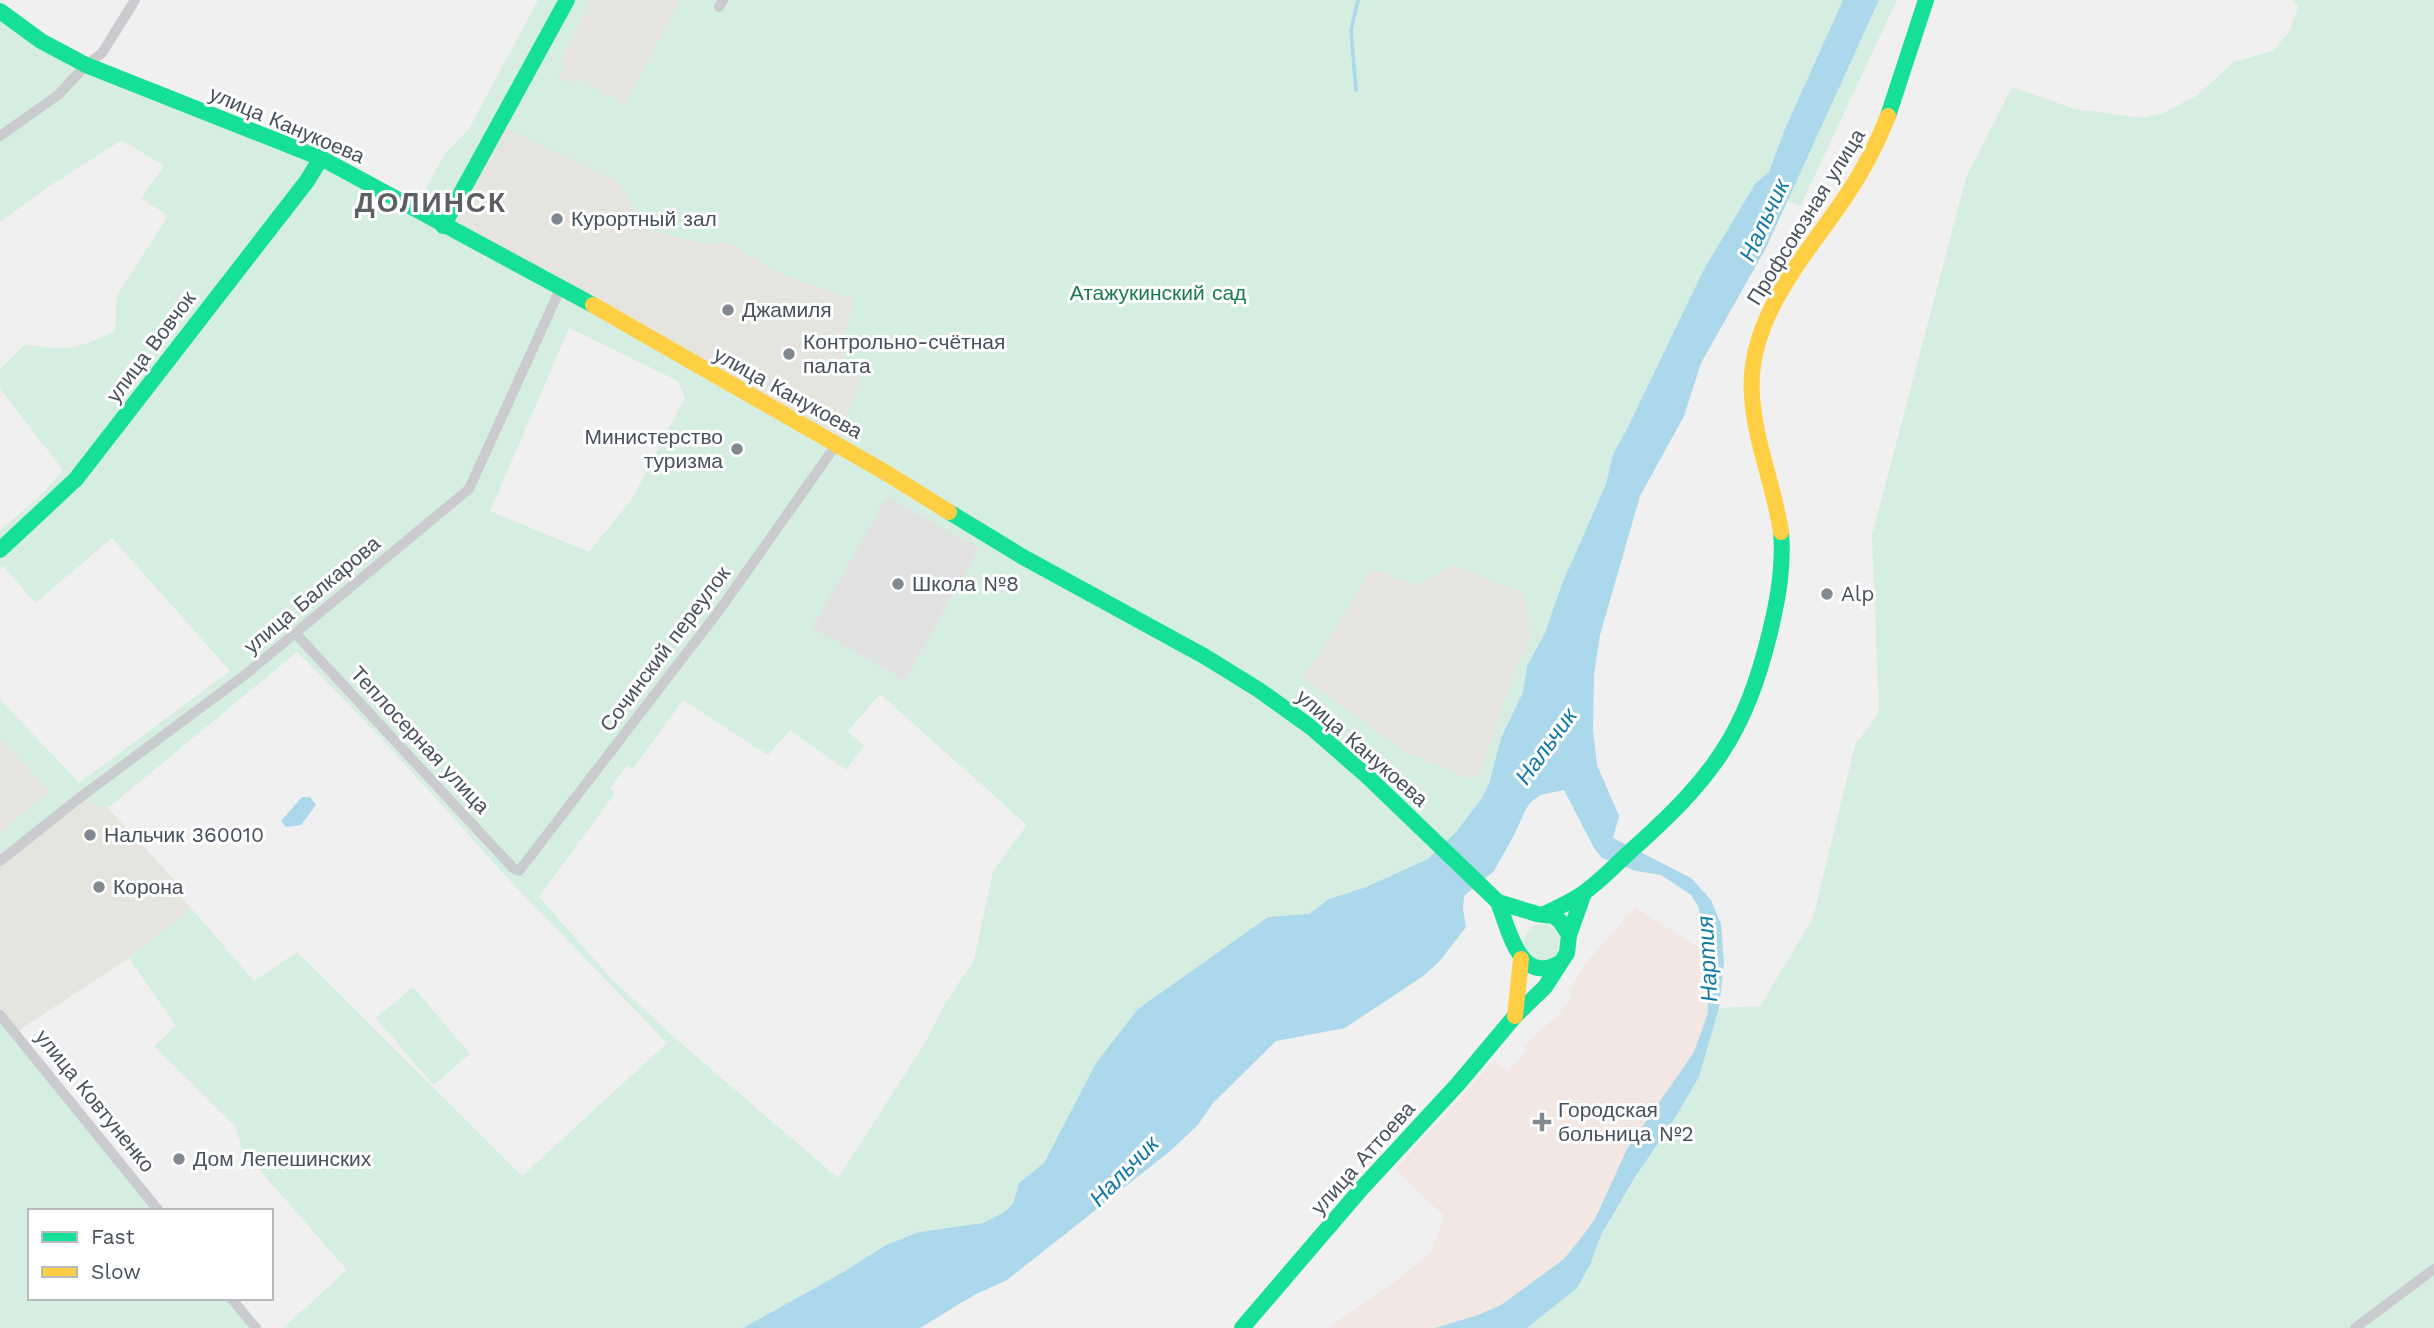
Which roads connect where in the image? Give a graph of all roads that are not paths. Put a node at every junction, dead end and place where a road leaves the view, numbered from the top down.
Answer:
1 (135, 0) edge
2 (566, 0) edge
3 (1926, 0) edge
4 (0, 11) edge
5 (86, 65) junction
6 (0, 136) edge
7 (321, 158) junction
8 (443, 226) junction
9 (561, 287) junction
10 (836, 445) junction
11 (0, 550) edge
12 (296, 634) junction
13 (0, 861) edge
14 (518, 870) joint
15 (1584, 893) junction
16 (1498, 902) junction
17 (1541, 914) junction
18 (1569, 935) junction
19 (1518, 953) junction
20 (1562, 960) junction
21 (0, 1015) edge
22 (1515, 1016) junction
23 (157, 1209) edge
24 (2434, 1269) edge
25 (233, 1300) edge
26 (256, 1328) edge
27 (1242, 1328) edge
28 (2355, 1328) edge

1 - 5 street
2 - 8 street
3 - 15 street, Профсоюзная улица
4 - 5 street, улица Канукоева
5 - 6 street
5 - 7 street, улица Канукоева
7 - 8 street, улица Канукоева
7 - 11 street, улица Вовчок
8 - 9 street, улица Канукоева
9 - 10 street, улица Канукоева
9 - 12 street, улица Балкарова
10 - 14 street, Сочинский переулок
10 - 16 street, улица Канукоева
12 - 13 street, улица Балкарова
12 - 14 street, Теплосерная улица
15 - 17 street
15 - 18 street
16 - 17 street
16 - 19 street
17 - 18 street
17 - 19 street
18 - 20 street
19 - 20 street
19 - 22 street
20 - 22 street, улица Аттоева
21 - 23 street, улица Ковтуненко
22 - 27 street, улица Аттоева
24 - 28 street
25 - 26 street

